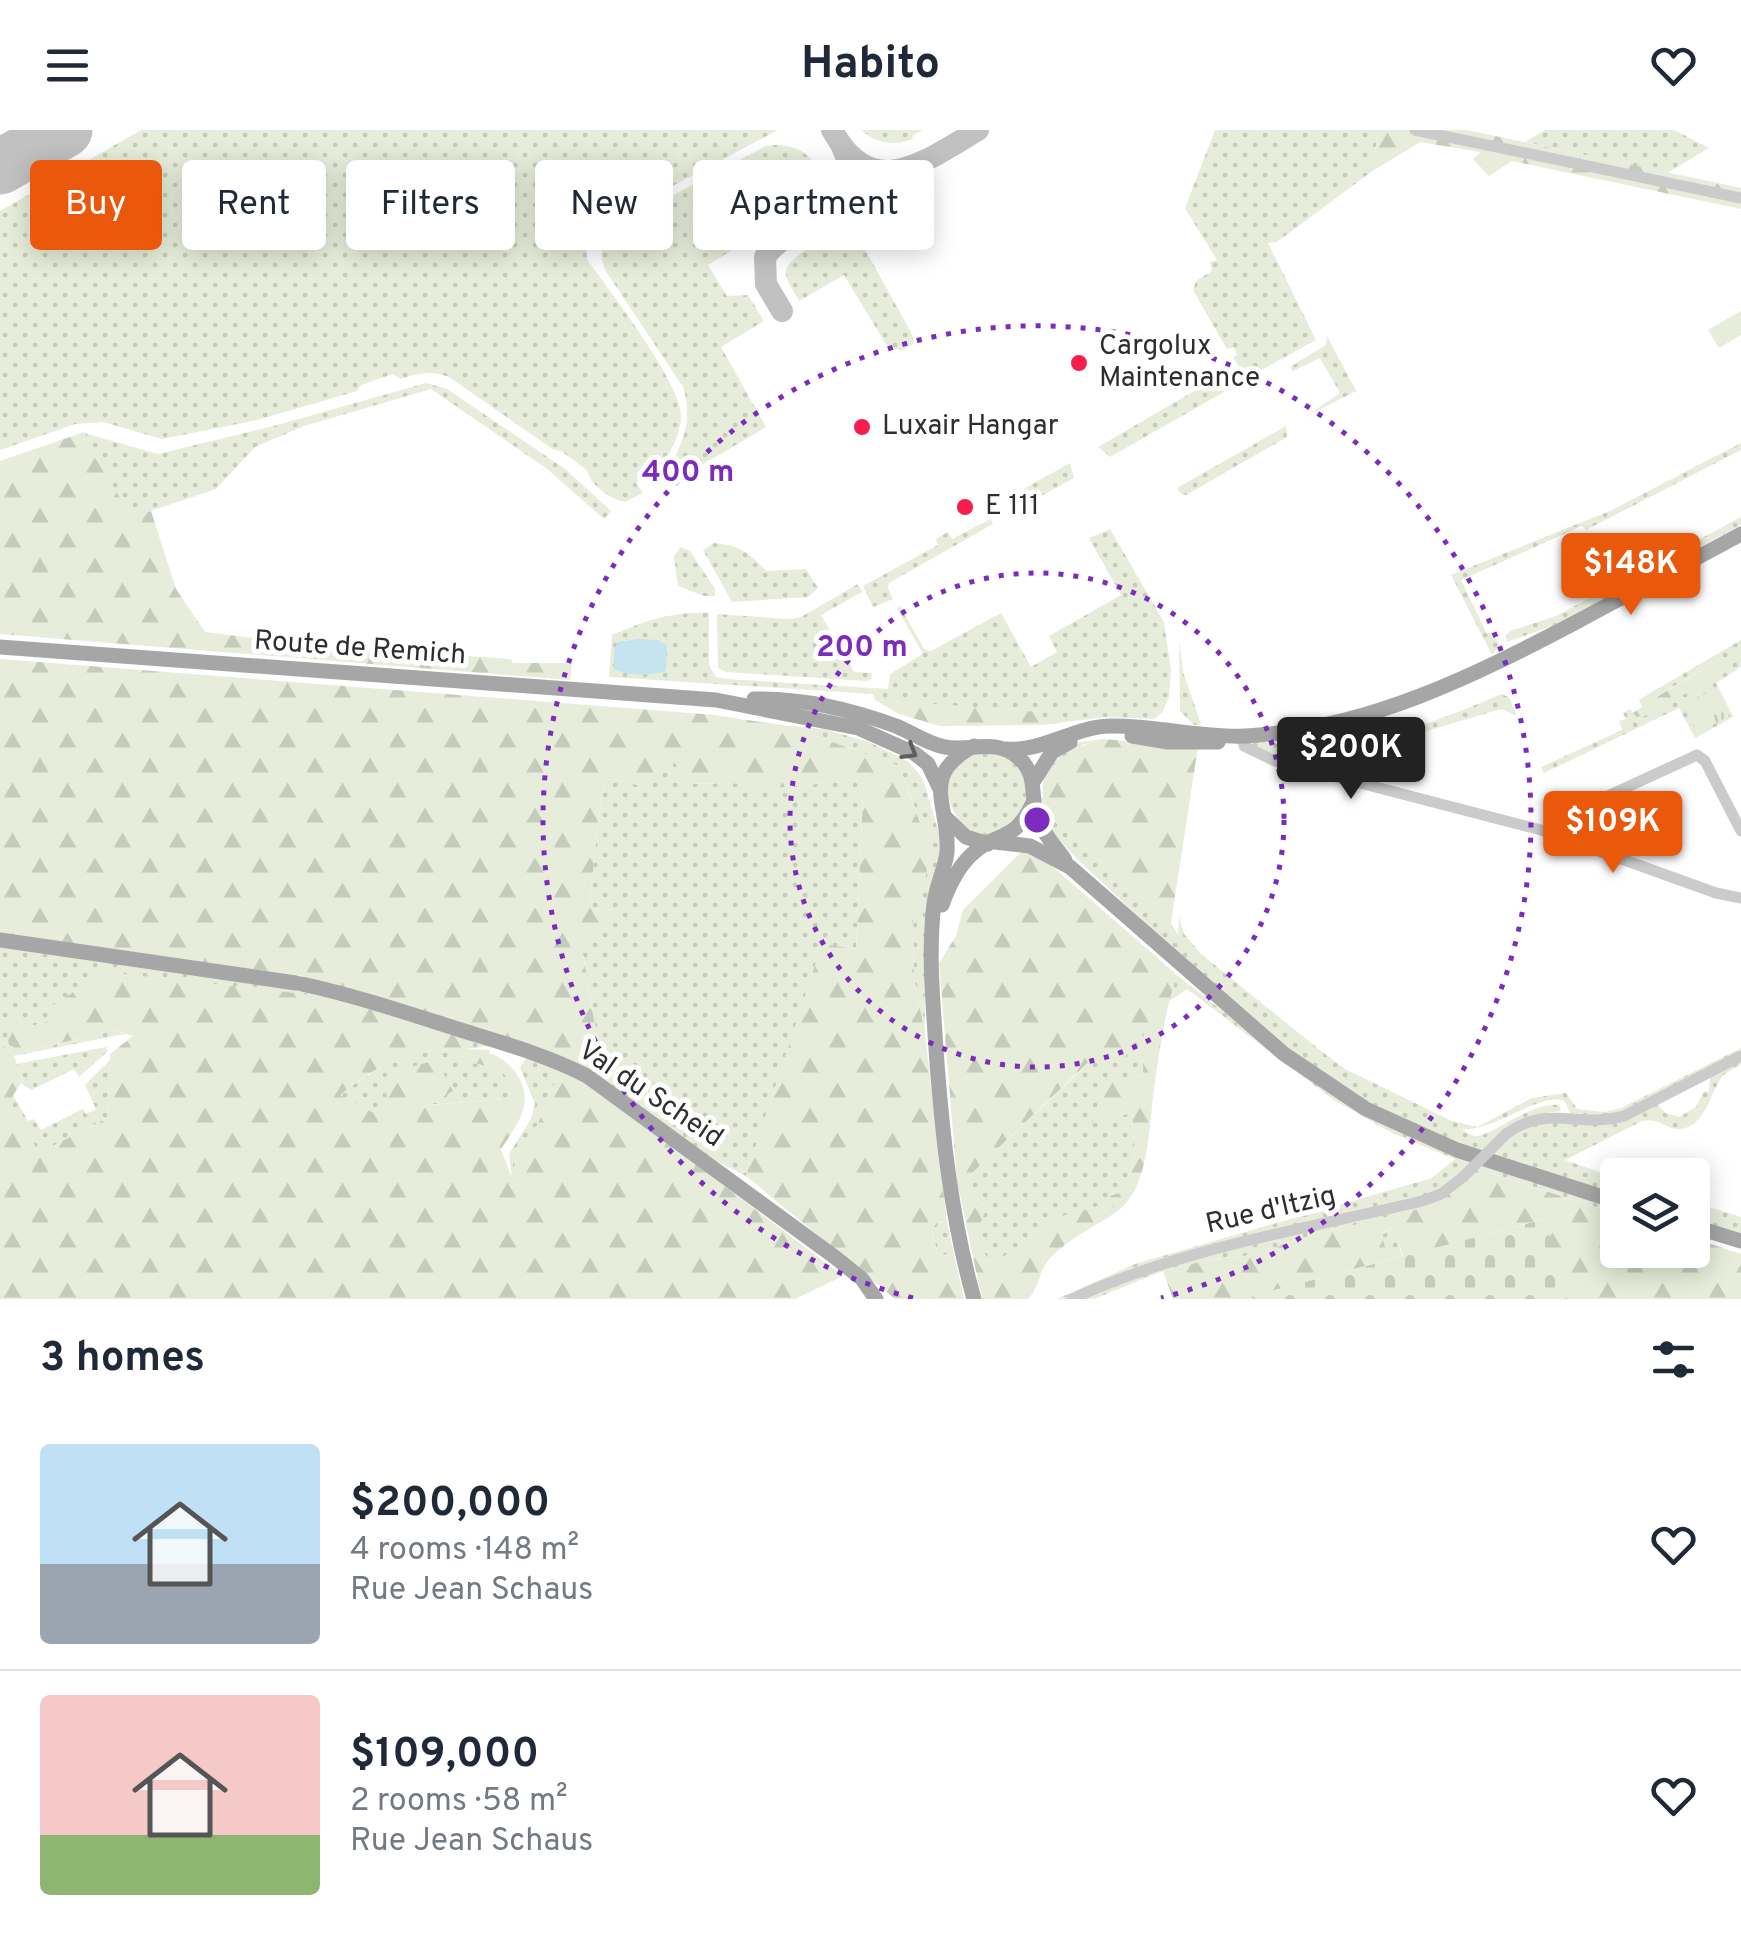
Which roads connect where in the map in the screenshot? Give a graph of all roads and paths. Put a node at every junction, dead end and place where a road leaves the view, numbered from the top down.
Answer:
1 (1416, 130) edge
2 (1741, 198) edge
3 (1741, 534) edge
4 (0, 647) edge
5 (716, 700) junction
6 (1167, 728) junction
7 (1093, 736) junction
8 (1242, 736) junction
9 (974, 746) junction
10 (1006, 750) junction
11 (1033, 782) junction
12 (939, 786) junction
13 (1034, 800) junction
14 (945, 816) junction
15 (1741, 830) edge
16 (1561, 836) junction
17 (991, 842) junction
18 (1070, 868) junction
19 (1741, 895) edge
20 (933, 928) junction
21 (0, 940) edge
22 (1741, 1056) edge
23 (1600, 1196) edge
24 (1710, 1232) edge
25 (1741, 1241) edge
26 (876, 1299) edge
27 (972, 1299) edge
28 (1073, 1299) edge

1 - 2 street
3 - 8 main road
4 - 5 main road, Route de Remich
5 - 9 main road, Route de Remich
5 -> 12 main road, Route de Remich
6 - 7 main road
6 - 8 main road
6 - 10 main road
7 - 8 main road
7 - 11 main road
8 - 16 street
9 - 10 main road
9 - 12 main road
10 - 11 main road
11 - 13 main road
12 - 14 main road
13 - 17 main road
13 - 18 main road
14 - 17 main road
14 - 20 main road
15 - 16 street
16 - 19 street
17 - 18 main road
17 - 20 main road
18 - 23 main road
20 - 27 main road
21 - 26 main road, Val du Scheid
22 - 28 street, Rue d'Itzig, bridge
24 - 25 main road

